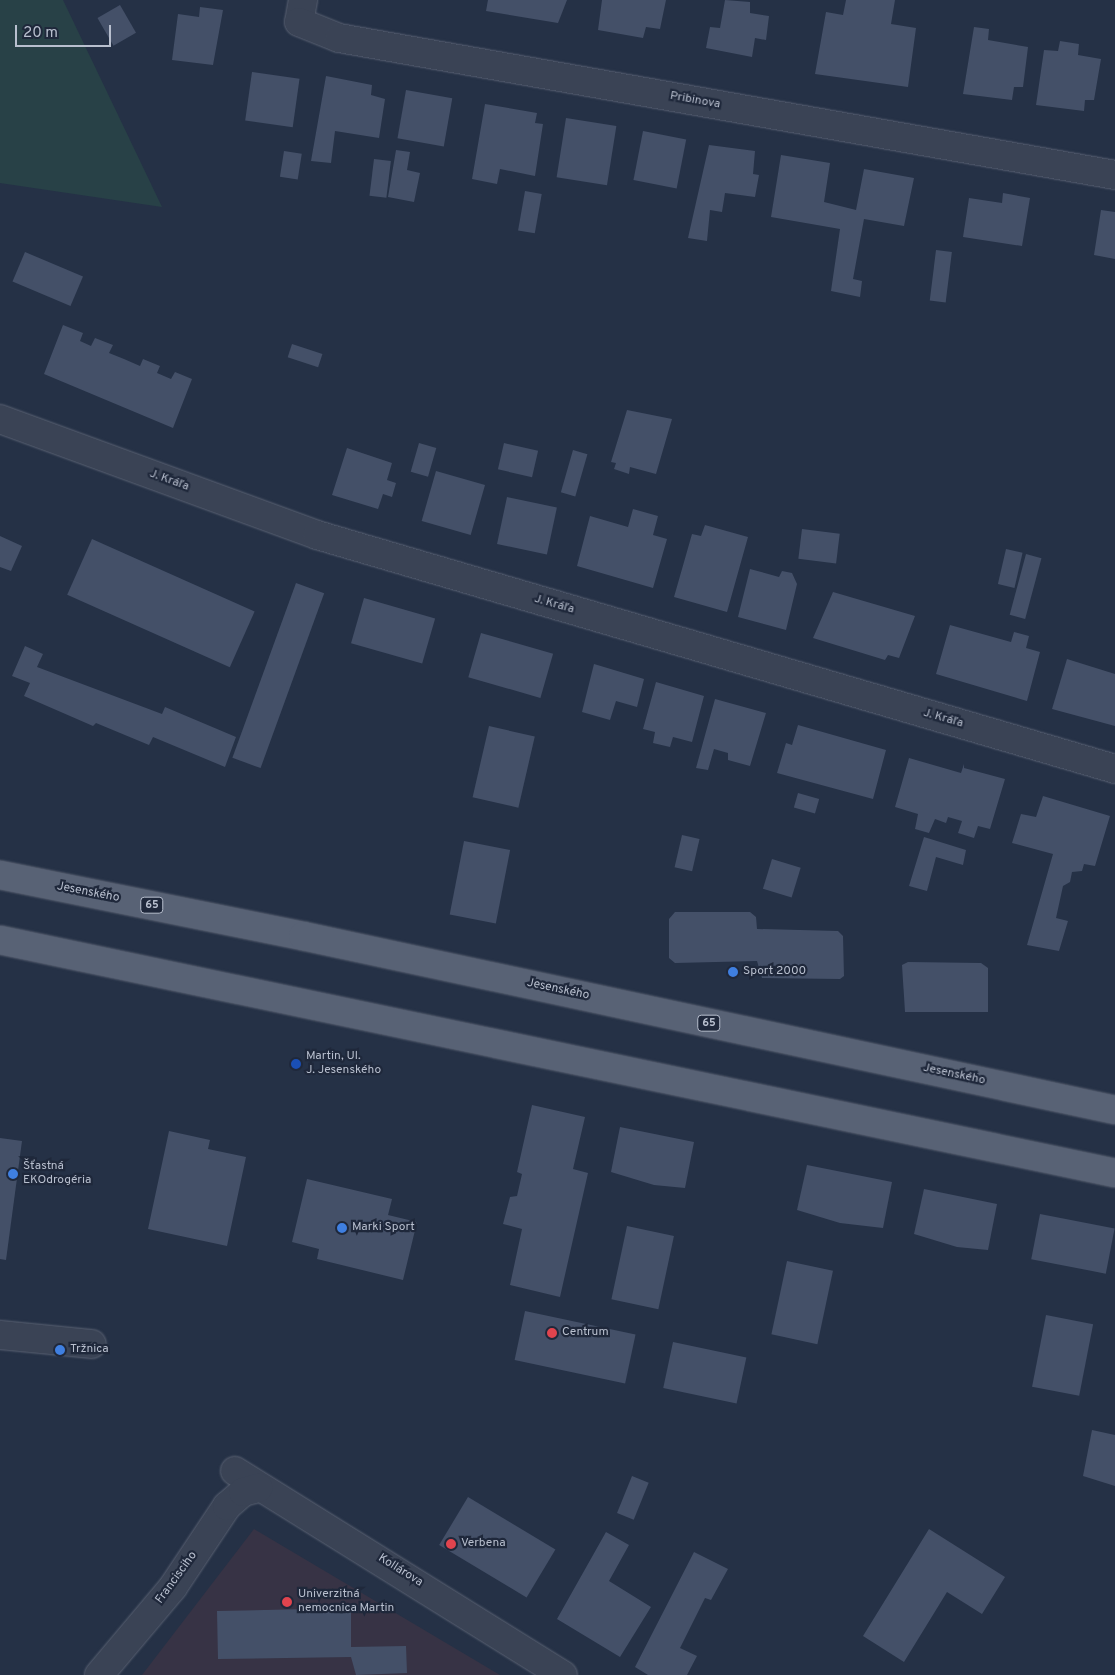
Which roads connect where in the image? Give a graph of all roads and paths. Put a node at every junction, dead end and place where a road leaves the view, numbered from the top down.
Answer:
1 (303, 0) edge
2 (1115, 175) edge
3 (0, 419) edge
4 (1115, 769) edge
5 (0, 875) edge
6 (0, 940) edge
7 (1115, 1110) edge
8 (1115, 1173) edge
9 (0, 1335) edge
10 (92, 1344) dead end
11 (235, 1471) dead end
12 (258, 1488) junction
13 (99, 1675) edge
14 (563, 1675) edge

1 - 2 street, Pribinova
3 - 4 street, J. Kráľa
5 - 7 main road, Jesenského / 65
6 - 8 main road
9 - 10 street
11 - 12 street, Kollárova
12 - 13 street, Francisciho
12 - 14 street, Kollárova

